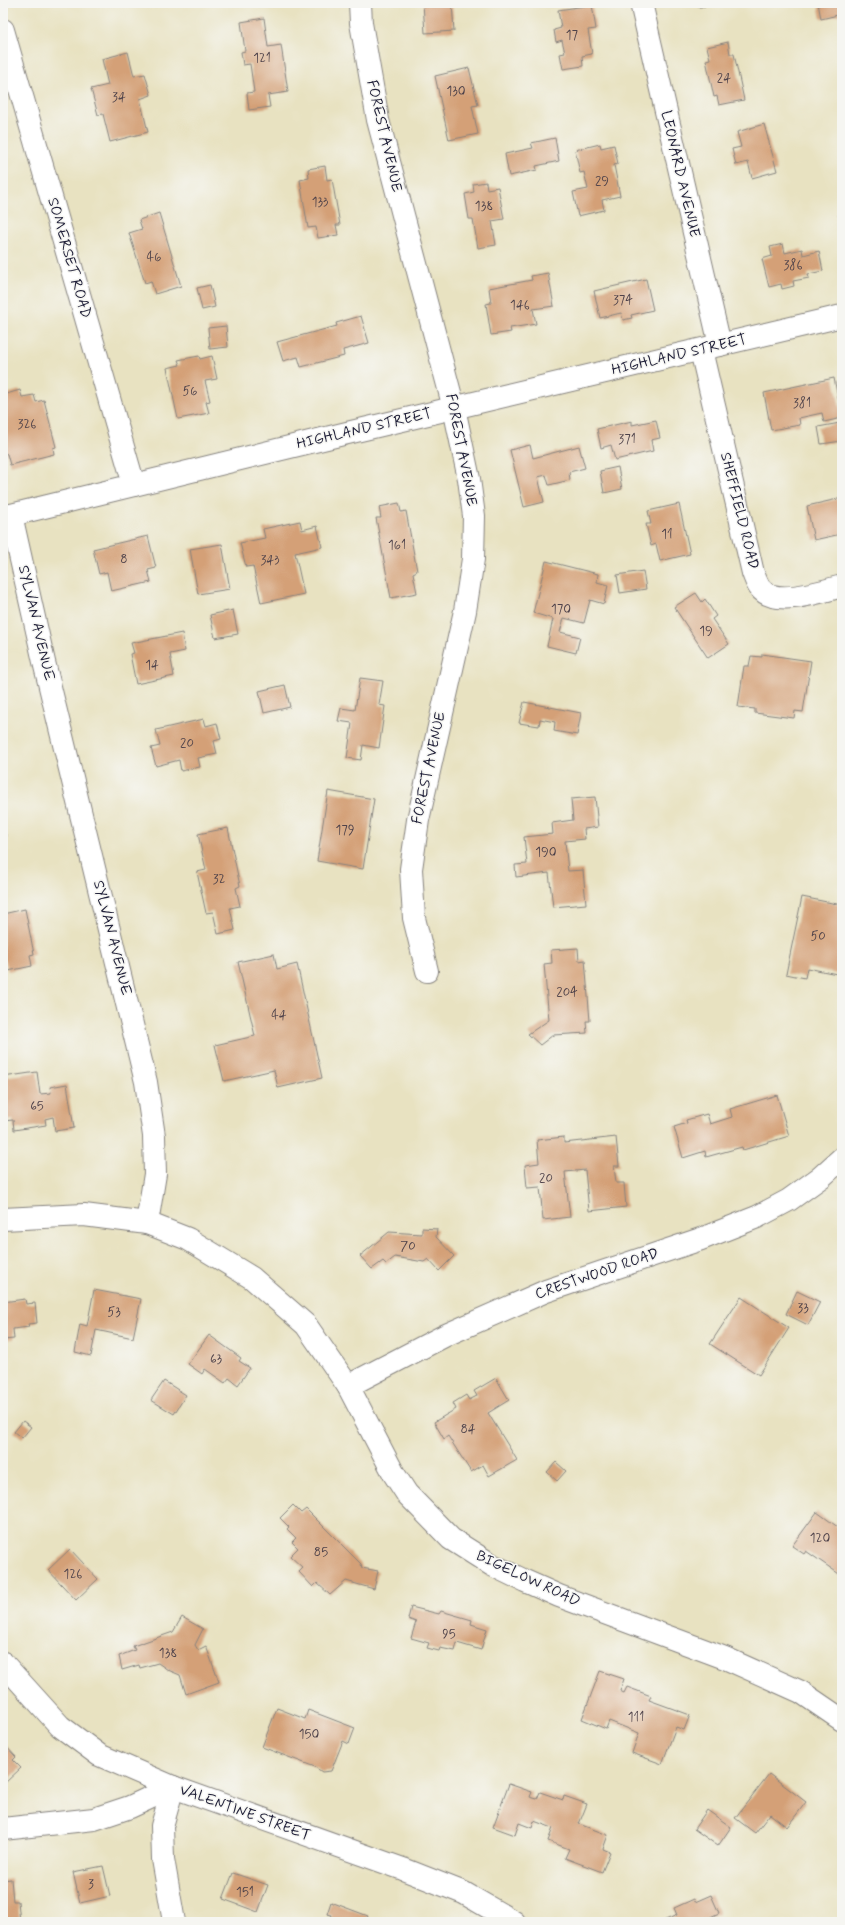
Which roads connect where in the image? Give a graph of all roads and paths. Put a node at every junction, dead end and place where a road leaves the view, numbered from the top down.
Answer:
1 (360, 3) edge
2 (641, 3) edge
3 (3, 30) edge
4 (842, 316) edge
5 (710, 347) junction
6 (454, 408) junction
7 (134, 485) junction
8 (7, 516) edge
9 (842, 586) edge
10 (427, 972) dead end
11 (842, 1158) edge
12 (3, 1219) edge
13 (147, 1223) junction
14 (348, 1386) junction
15 (3, 1663) edge
16 (842, 1720) edge
17 (173, 1787) junction
18 (3, 1829) edge
19 (174, 1922) edge
20 (514, 1922) edge

1 - 6 street, FOREST AVENUE
2 - 5 street, LEONARD AVENUE
3 - 7 street, SOMERSET ROAD
4 - 5 street, HIGHLAND STREET
5 - 6 street, HIGHLAND STREET
5 - 9 street, SHEFFIELD ROAD
6 - 7 street, HIGHLAND STREET
6 - 10 street, FOREST AVENUE
7 - 8 street, HIGHLAND STREET
8 - 13 street, SYLVAN AVENUE
11 - 14 street, CRESTWOOD ROAD
12 - 13 street
13 - 14 street, BIGELOW ROAD
14 - 16 street, BIGELOW ROAD
15 - 17 street, VALENTINE STREET
17 - 18 street
17 - 19 street
17 - 20 street, VALENTINE STREET

